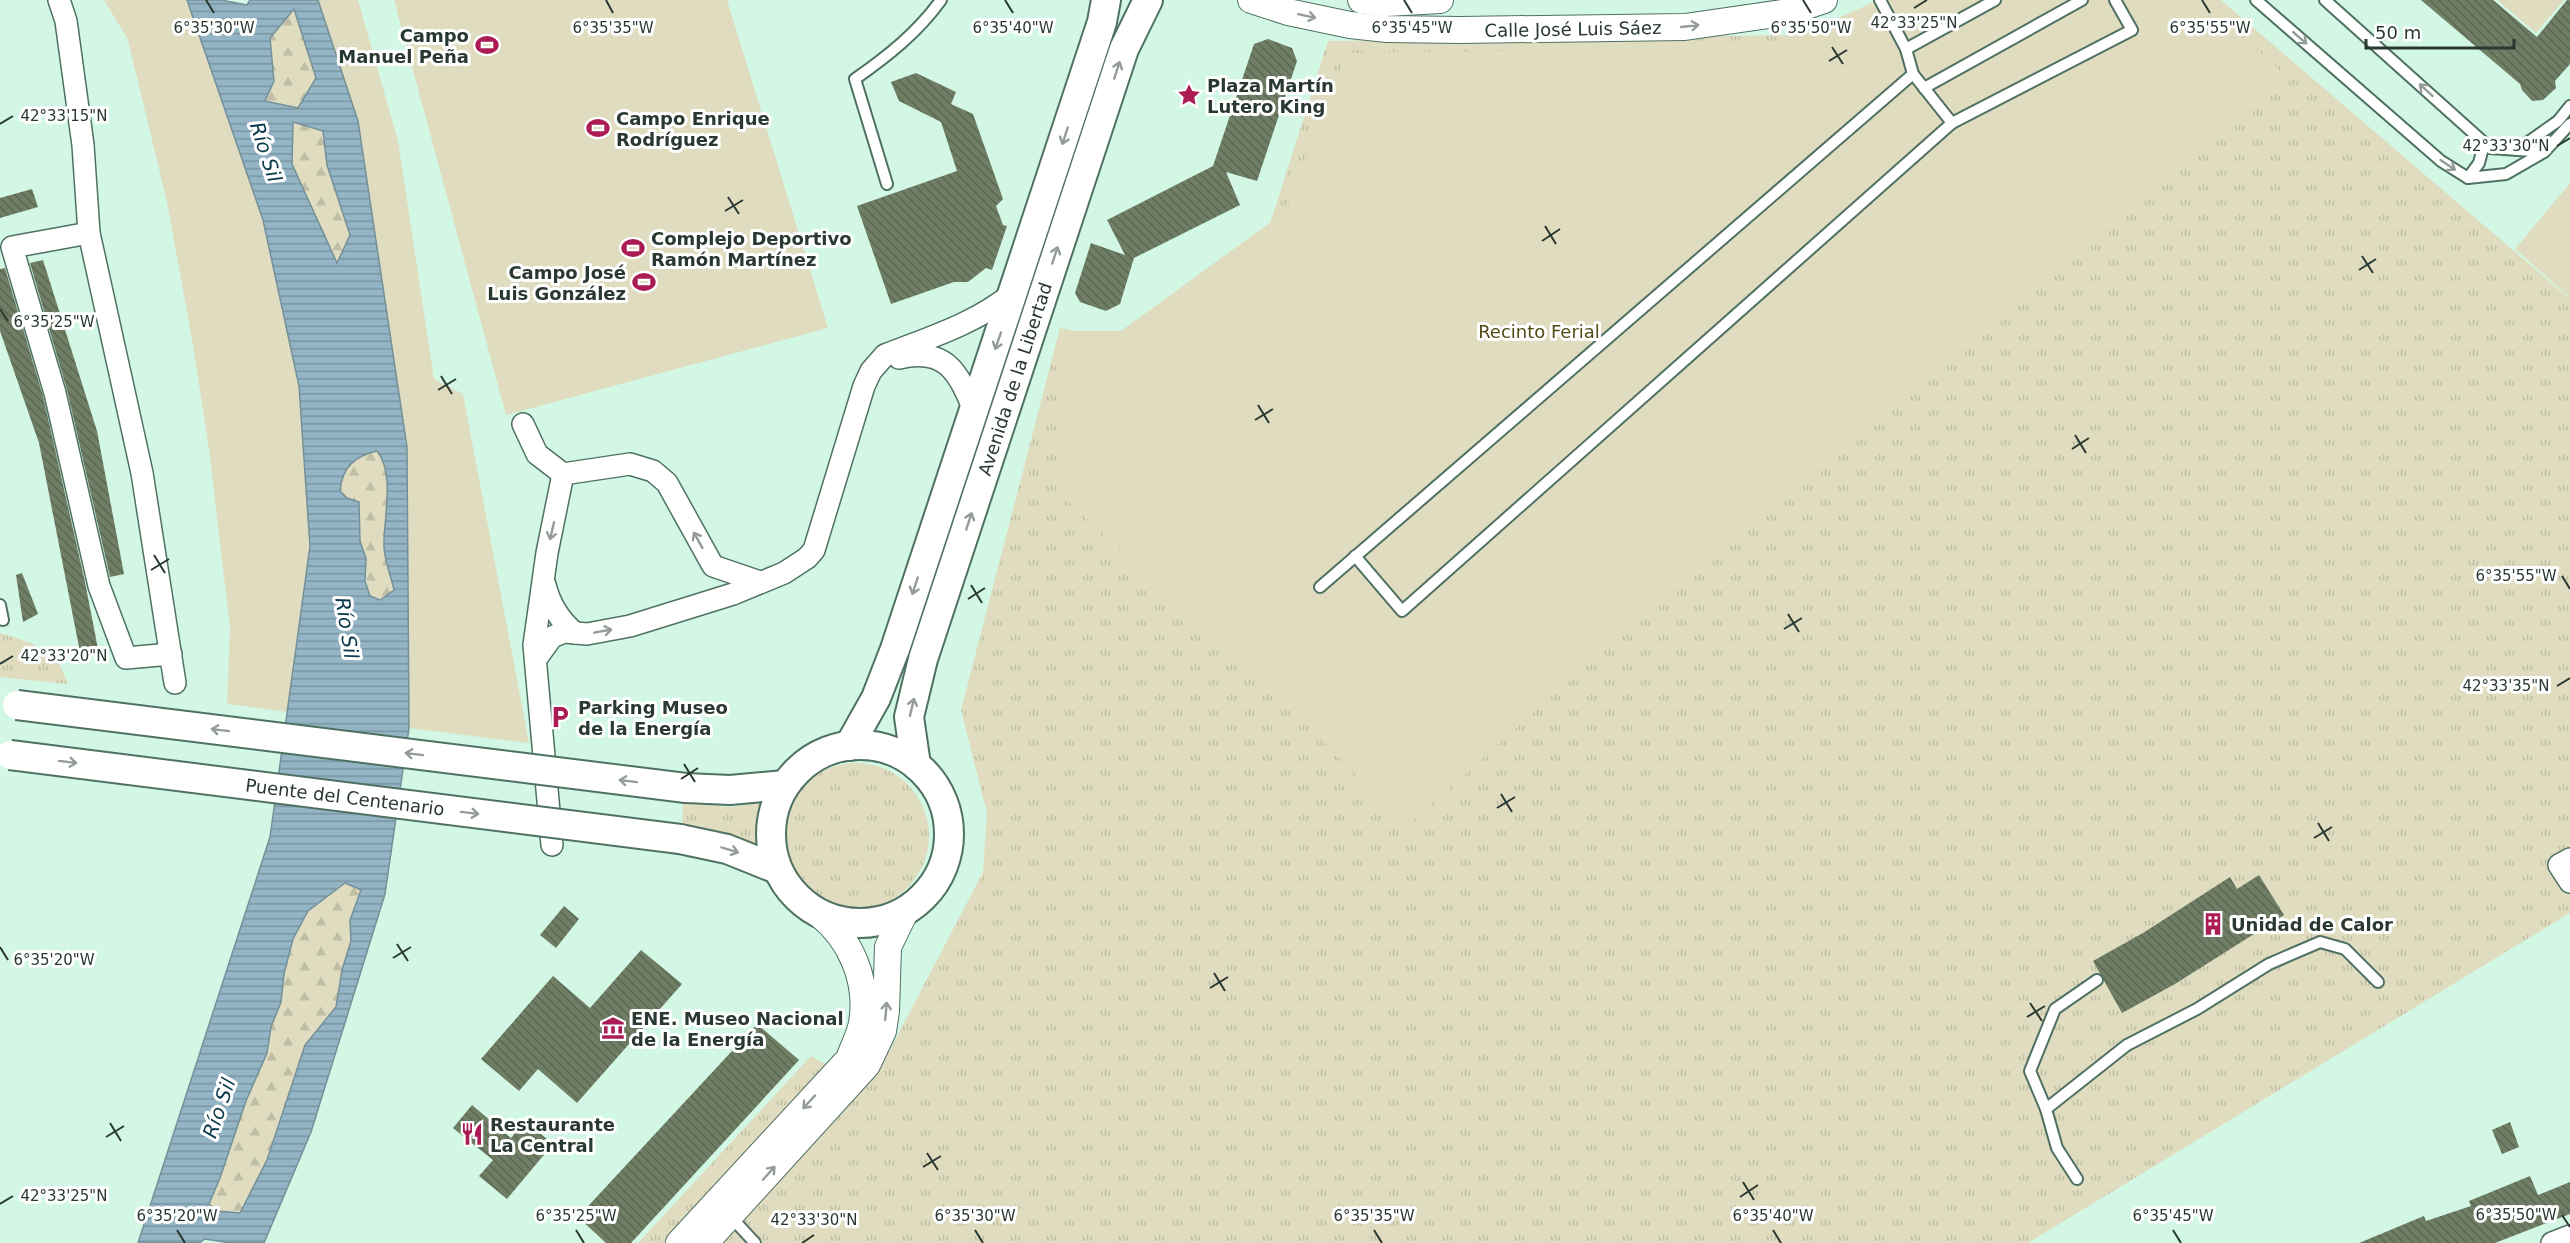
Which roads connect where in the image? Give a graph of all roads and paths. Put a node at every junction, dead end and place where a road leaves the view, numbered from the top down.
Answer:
1 (59, 0) edge
2 (941, 0) edge
3 (1106, 0) edge
4 (1148, 0) edge
5 (1251, 0) edge
6 (1361, 0) edge
7 (1440, 0) edge
8 (1824, 0) edge
9 (1880, 0) edge
10 (1995, 0) edge
11 (2082, 0) edge
12 (2115, 0) edge
13 (2256, 0) edge
14 (2325, 0) edge
15 (1404, 1) edge
16 (1906, 49) junction
17 (1913, 74) junction
18 (1924, 88) junction
19 (2570, 106) edge
20 (1952, 123) junction
21 (2570, 124) edge
22 (2484, 144) junction
23 (2517, 150) junction
24 (2544, 152) junction
25 (2468, 178) junction
26 (887, 184) dead end
27 (89, 233) junction
28 (1015, 291) junction
29 (867, 380) junction
30 (974, 410) junction
31 (523, 424) dead end
32 (563, 474) junction
33 (1355, 556) junction
34 (718, 568) junction
35 (544, 582) junction
36 (760, 582) junction
37 (1320, 587) dead end
38 (708, 601) junction
39 (0, 605) edge
40 (3, 620) dead end
41 (575, 633) junction
42 (171, 654) junction
43 (536, 659) junction
44 (175, 683) dead end
45 (9, 704) edge
46 (849, 746) junction
47 (5, 754) edge
48 (916, 765) junction
49 (785, 785) junction
50 (552, 845) dead end
51 (777, 869) junction
52 (906, 910) junction
53 (819, 914) junction
54 (2097, 980) dead end
55 (2378, 982) dead end
56 (2046, 1109) junction
57 (2077, 1179) dead end
58 (723, 1210) junction
59 (2570, 1236) edge
60 (679, 1243) edge
61 (705, 1243) edge
62 (755, 1243) edge
63 (2552, 1243) edge

1 - 27 street
2 - 26 lane
3 -> 28 main road, Avenida de la Libertad
48 -> 4 main road, Avenida de la Libertad
5 -> 8 street, Calle José Luis Sáez
6 - 15 street
7 - 15 street
9 - 16 lane
10 - 16 lane
11 - 18 lane
12 - 20 lane
13 -> 25 lane
22 -> 14 lane
16 - 17 lane
17 - 18 lane
17 - 33 lane
18 - 20 lane
19 - 23 lane
20 - 33 lane
21 - 24 lane
22 - 23 lane
22 - 25 lane
23 - 24 lane
24 - 25 lane
27 - 42 street
27 - 42 street
28 - 29 street
28 -> 30 main road, Avenida de la Libertad
29 - 30 street
29 - 36 street
30 -> 46 main road, Avenida de la Libertad
31 - 32 street
34 -> 32 street
32 -> 35 street
33 - 37 lane
34 - 36 street
34 - 38 street
35 - 41 street
35 - 43 street
36 - 38 street
41 -> 38 street
39 - 40 lane
41 - 43 street
42 - 44 street
43 - 50 street
49 -> 45 main road, bridge
46 - 48 main road
46 - 49 main road
47 -> 51 main road, Puente del Centenario, bridge
48 - 52 main road
49 - 51 main road
51 - 53 main road
52 - 53 main road
58 -> 52 street
53 -> 58 street
54 - 56 lane
55 - 56 lane
56 - 57 lane
58 - 60 street
58 - 61 street
58 - 62 lane
59 - 63 street

